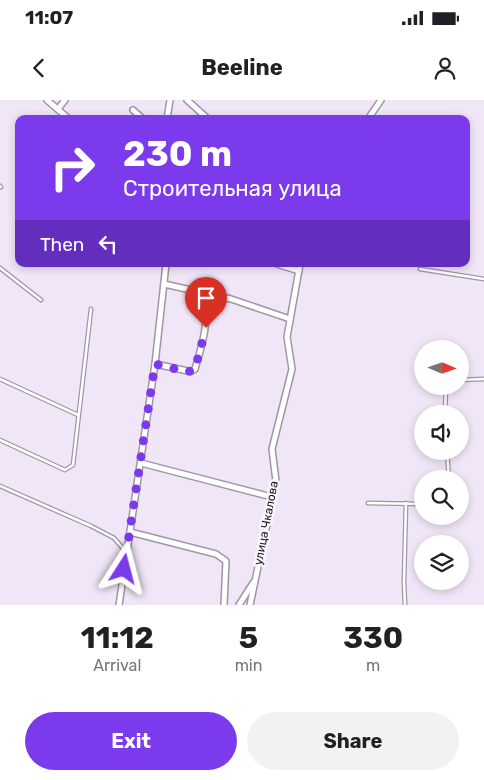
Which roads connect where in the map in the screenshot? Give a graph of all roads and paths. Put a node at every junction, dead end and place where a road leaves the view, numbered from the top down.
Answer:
1 (47, 100) edge
2 (65, 100) edge
3 (170, 100) edge
4 (187, 100) edge
5 (381, 100) edge
6 (58, 109) junction
7 (133, 110) dead end
8 (65, 115) edge
9 (139, 115) edge
10 (168, 115) edge
11 (204, 115) edge
12 (371, 115) edge
13 (166, 267) edge
14 (286, 267) edge
15 (300, 267) edge
16 (0, 268) edge
17 (420, 269) dead end
18 (299, 271) junction
19 (484, 279) edge
20 (164, 284) junction
21 (203, 292) junction
22 (40, 300) dead end
23 (92, 310) dead end
24 (290, 319) junction
25 (155, 364) junction
26 (0, 379) edge
27 (484, 379) edge
28 (469, 380) edge
29 (78, 414) junction
30 (0, 440) edge
31 (141, 463) junction
32 (0, 486) edge
33 (272, 497) junction
34 (368, 503) dead end
35 (406, 503) junction
36 (414, 504) edge
37 (130, 532) junction
38 (127, 553) junction
39 (256, 578) junction
40 (119, 605) edge
41 (224, 605) edge
42 (239, 605) edge
43 (250, 605) edge
44 (405, 605) edge

1 - 6 street
2 - 6 street
3 - 10 street
4 - 11 street
5 - 12 street
6 - 8 street
7 - 9 street
13 - 20 street
14 - 18 street
15 - 18 street, улица Чкалова
16 - 22 lane
17 - 19 lane
18 - 24 street, улица Чкалова
20 - 21 street
20 - 25 street
21 - 24 street
21 - 25 street
23 - 29 lane
24 - 33 street, улица Чкалова
25 - 31 street
26 - 29 lane
27 - 28 lane
29 - 30 lane
31 - 33 street
31 - 37 street
32 - 38 lane
33 - 39 street, улица Чкалова
34 - 35 lane
35 - 36 lane
35 - 44 lane
37 - 38 street
37 - 41 street
38 - 40 street
39 - 42 street
39 - 43 street, улица Чкалова

